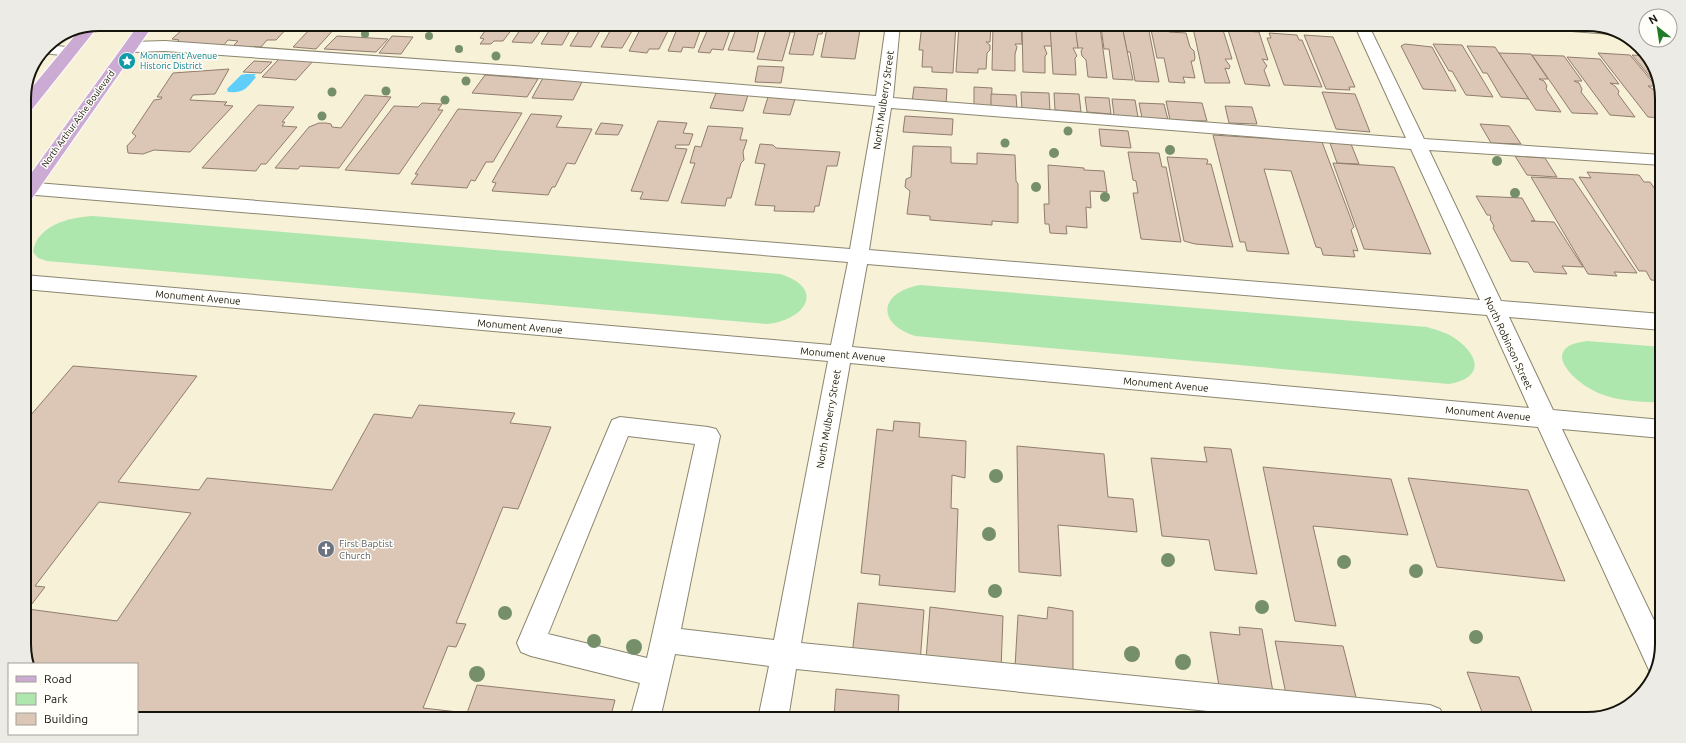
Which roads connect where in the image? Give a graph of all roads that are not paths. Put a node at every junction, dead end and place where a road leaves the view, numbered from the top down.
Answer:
1 (142, 31) edge
2 (892, 31) edge
3 (1364, 31) edge
4 (86, 32) edge
5 (131, 47) junction
6 (53, 50) edge
7 (70, 51) junction
8 (31, 99) edge
9 (884, 102) junction
10 (1417, 144) junction
11 (1655, 160) edge
12 (31, 184) edge
13 (31, 191) edge
14 (859, 256) junction
15 (31, 283) edge
16 (1494, 308) junction
17 (1655, 321) edge
18 (839, 354) junction
19 (1544, 418) junction
20 (1655, 428) edge
21 (665, 640) junction
22 (1654, 653) edge
23 (785, 655) junction
24 (656, 674) junction
25 (647, 712) edge
26 (774, 712) edge
27 (1359, 712) edge

1 - 5 main road, North Arthur Ashe Boulevard
2 - 9 street, North Mulberry Street
3 - 10 street, North Robinson Street
4 - 7 main road
5 - 9 street
5 - 12 main road, North Arthur Ashe Boulevard
6 - 7 street
7 - 8 main road
9 - 10 street
9 - 14 street, North Mulberry Street
10 - 11 street
10 - 16 street, North Robinson Street
13 - 14 street
14 - 16 street
14 - 18 street, North Mulberry Street
15 - 18 street, Monument Avenue
16 - 17 street
16 - 19 street, North Robinson Street
18 - 19 street, Monument Avenue
18 - 23 street, North Mulberry Street
19 - 20 street, Monument Avenue
19 - 22 street, North Robinson Street
21 - 23 street
21 - 24 street
21 - 24 street
23 - 26 street, North Mulberry Street
23 - 27 street
24 - 25 street

